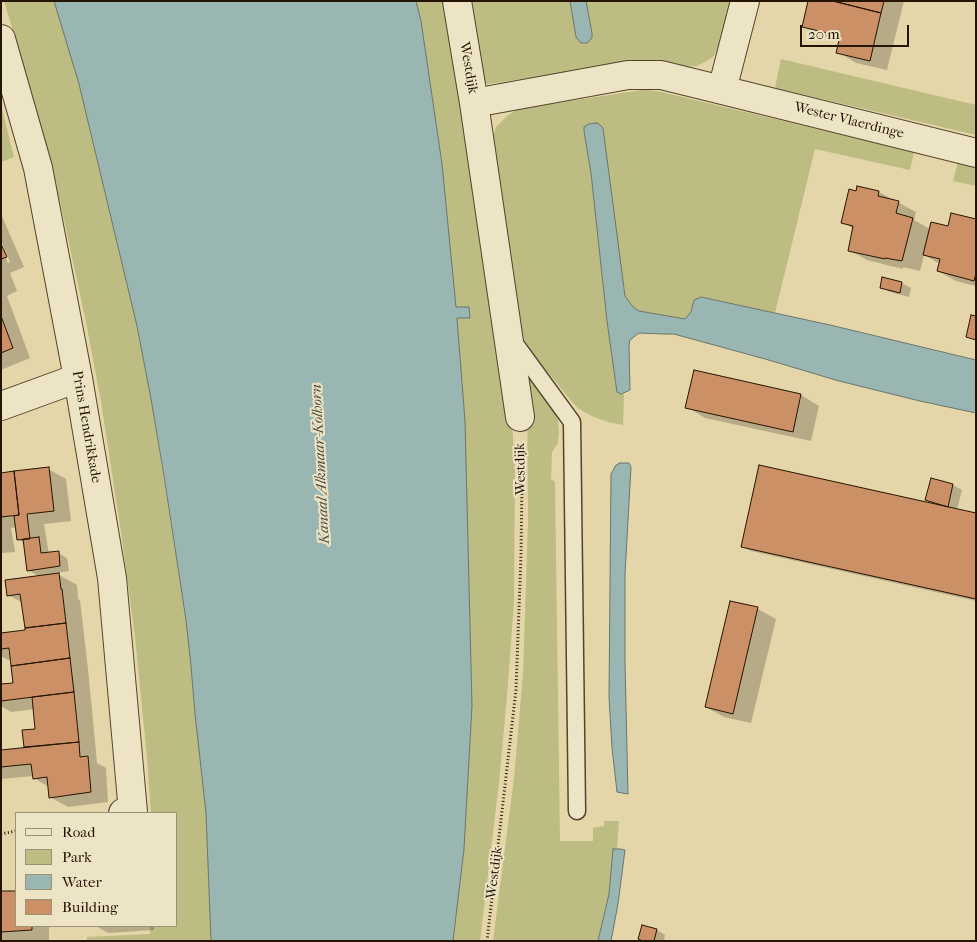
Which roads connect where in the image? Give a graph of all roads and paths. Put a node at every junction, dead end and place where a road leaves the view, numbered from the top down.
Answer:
1 (457, 1) edge
2 (745, 1) edge
3 (3, 48) edge
4 (722, 90) junction
5 (474, 102) junction
6 (976, 153) edge
7 (507, 333) junction
8 (78, 378) junction
9 (1, 406) edge
10 (520, 417) joint
11 (133, 812) edge
12 (577, 812) dead end
13 (15, 832) edge
14 (1, 834) edge
15 (487, 941) edge

1 - 5 street, Westdijk
2 - 4 street
3 - 8 street, Prins Hendrikkade
4 - 5 street, Wester Vlaerdinge
4 - 6 street, Wester Vlaerdinge
5 - 7 street, Westdijk
7 - 10 street, Westdijk
7 - 12 lane
8 - 9 street
8 - 11 street, Prins Hendrikkade
10 - 15 path, Westdijk
13 - 14 path

